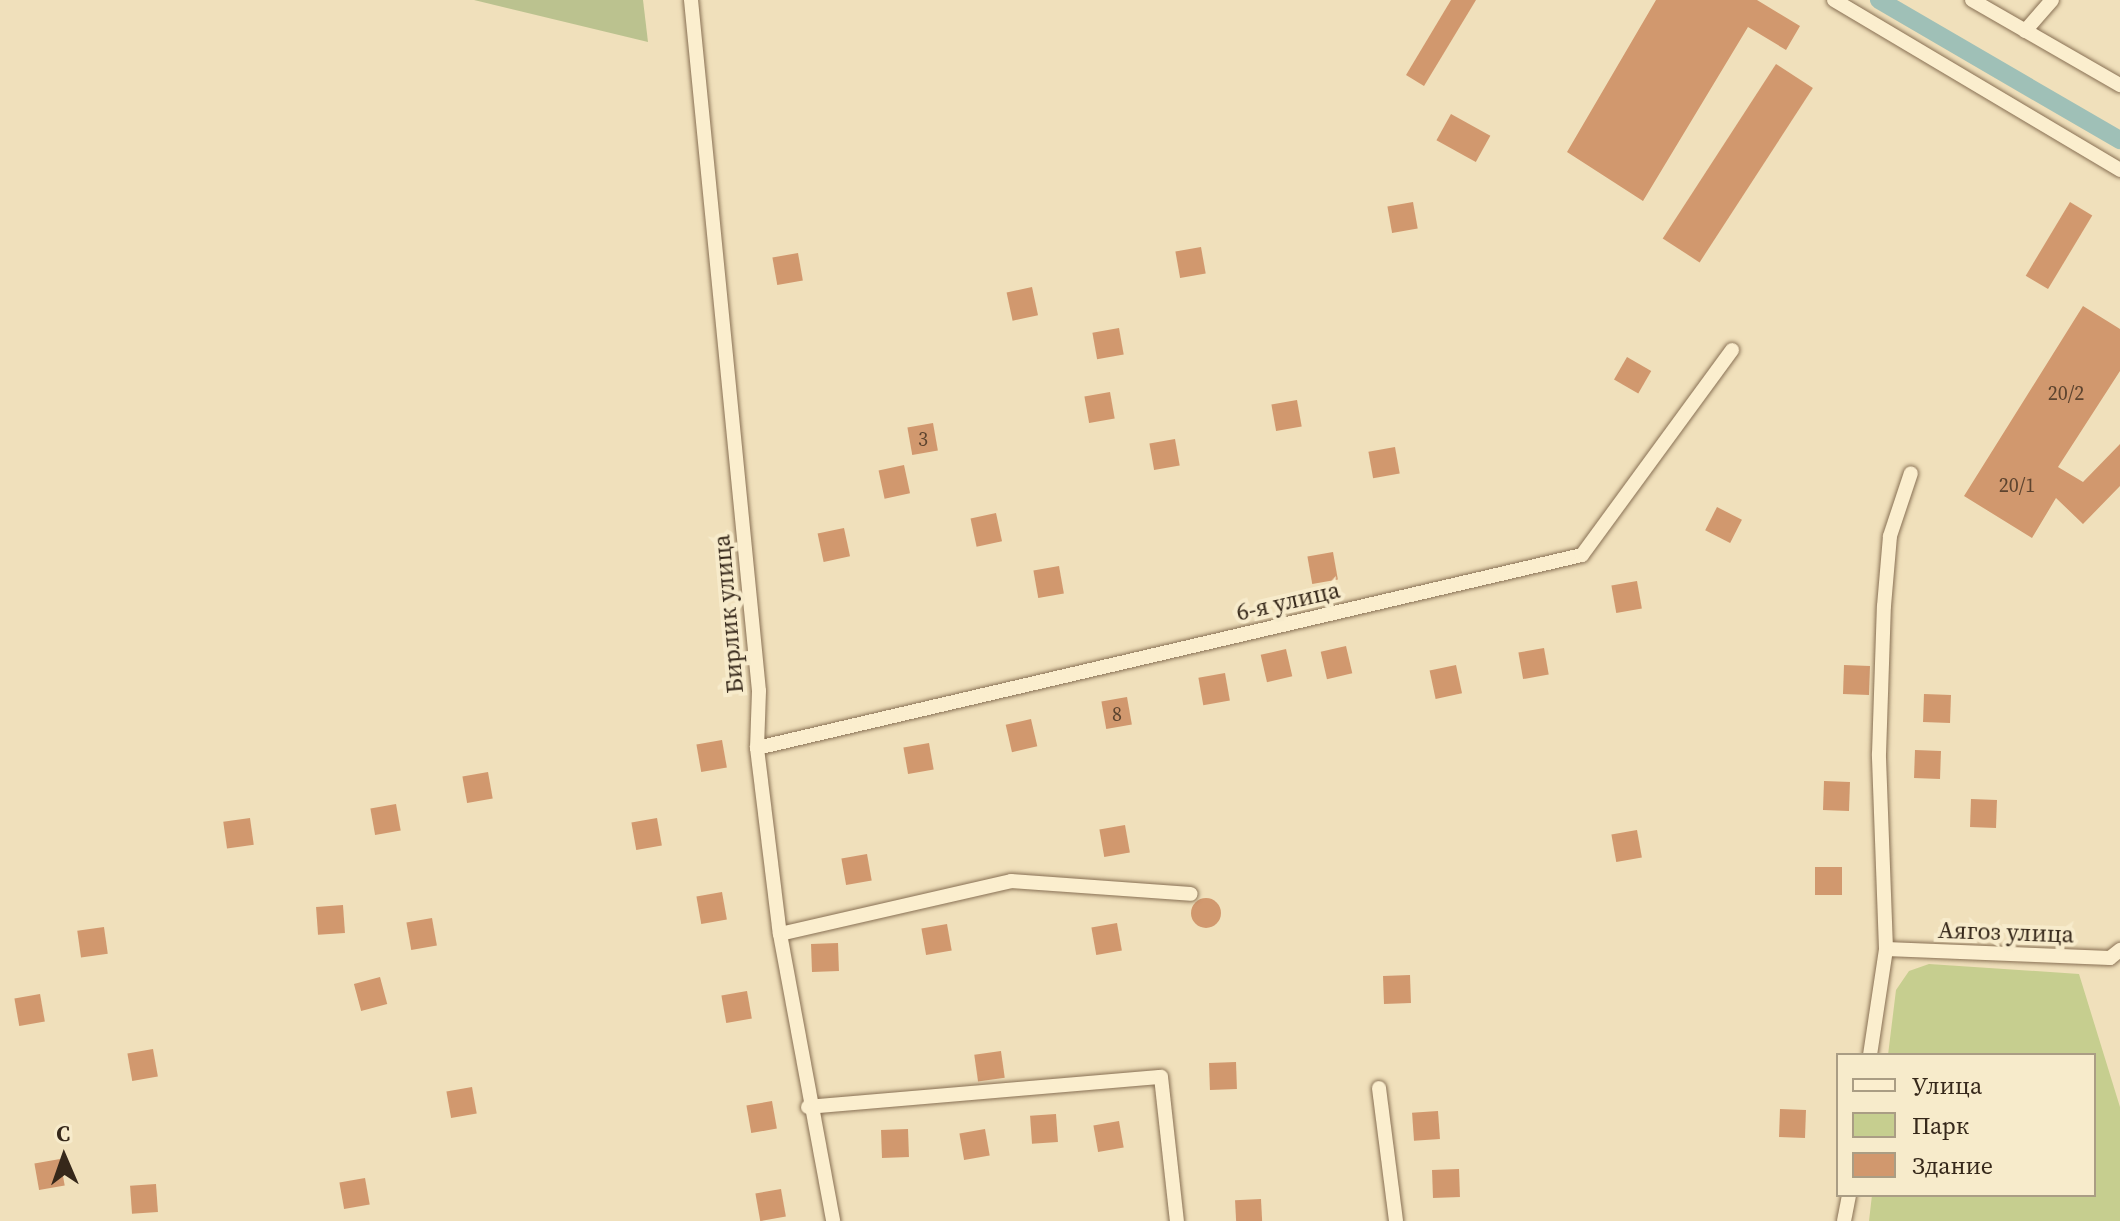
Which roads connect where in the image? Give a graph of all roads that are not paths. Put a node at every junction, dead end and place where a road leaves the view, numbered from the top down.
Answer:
1 (691, 0) edge
2 (1834, 0) edge
3 (1972, 0) edge
4 (2052, 0) edge
5 (2025, 31) junction
6 (2120, 85) edge
7 (2120, 170) edge
8 (1732, 350) dead end
9 (1911, 473) dead end
10 (757, 748) junction
11 (1191, 894) dead end
12 (780, 934) junction
13 (1886, 949) junction
14 (2117, 957) edge
15 (1870, 1053) edge
16 (1379, 1088) dead end
17 (808, 1107) junction
18 (1849, 1197) edge
19 (833, 1221) edge
20 (1177, 1221) edge
21 (1396, 1221) edge
22 (1844, 1221) edge

1 - 10 street, Бирлик улица
2 - 7 street
3 - 5 street
4 - 5 street
5 - 6 street
8 - 10 street, 6-я улица
9 - 13 street
10 - 12 street, Бирлик улица
11 - 12 street
12 - 17 street, Бирлик улица
13 - 14 street, Аягоз улица
13 - 15 street
16 - 21 street
17 - 19 street, Бирлик улица
17 - 20 street
18 - 22 street

